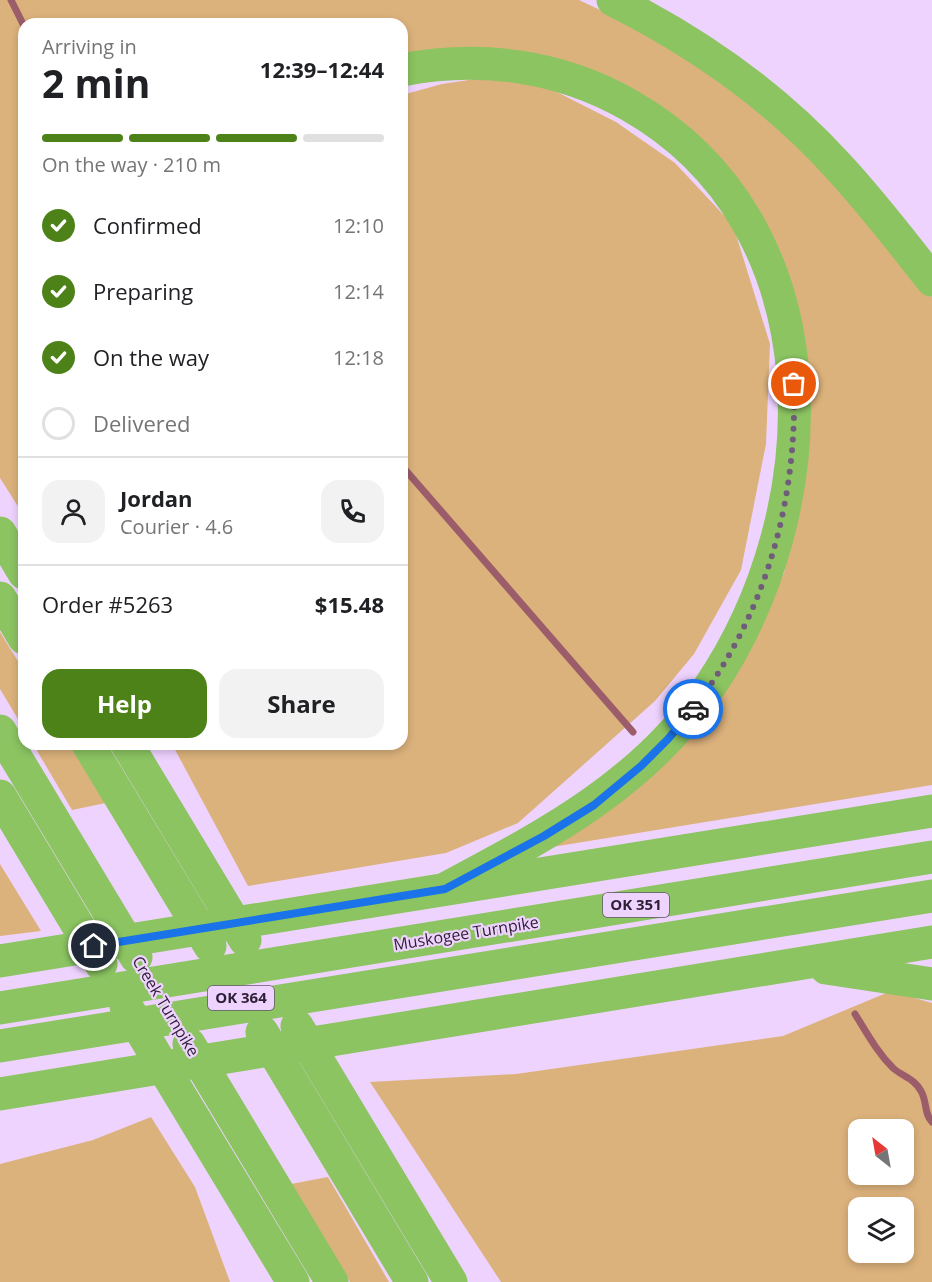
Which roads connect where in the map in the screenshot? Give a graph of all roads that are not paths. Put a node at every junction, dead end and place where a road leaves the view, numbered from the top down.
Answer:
1 (613, 0) edge
2 (408, 69) edge
3 (932, 280) edge
4 (0, 533) edge
5 (18, 563) edge
6 (0, 598) edge
7 (18, 628) edge
8 (0, 731) edge
9 (92, 750) edge
10 (131, 750) edge
11 (3, 801) edge
12 (932, 811) edge
13 (932, 857) edge
14 (445, 889) junction
15 (932, 896) edge
16 (932, 942) edge
17 (0, 961) edge
18 (795, 964) junction
19 (932, 984) edge
20 (0, 1008) edge
21 (0, 1046) edge
22 (42, 1087) junction
23 (0, 1094) edge
24 (0, 1108) edge
25 (293, 1282) edge
26 (332, 1282) edge
27 (412, 1282) edge
28 (451, 1282) edge

1 - 3 highway
2 - 14 highway
4 - 5 highway
6 - 7 highway
8 - 26 highway, Creek Turnpike
9 - 27 highway, OK 364
10 - 28 highway
11 - 25 highway
12 - 14 highway
13 - 20 highway, Muskogee Turnpike / OK 351
14 - 17 highway
15 - 21 highway, OK 351
16 - 18 highway
18 - 19 highway
18 - 22 highway
22 - 23 highway
22 - 24 highway

